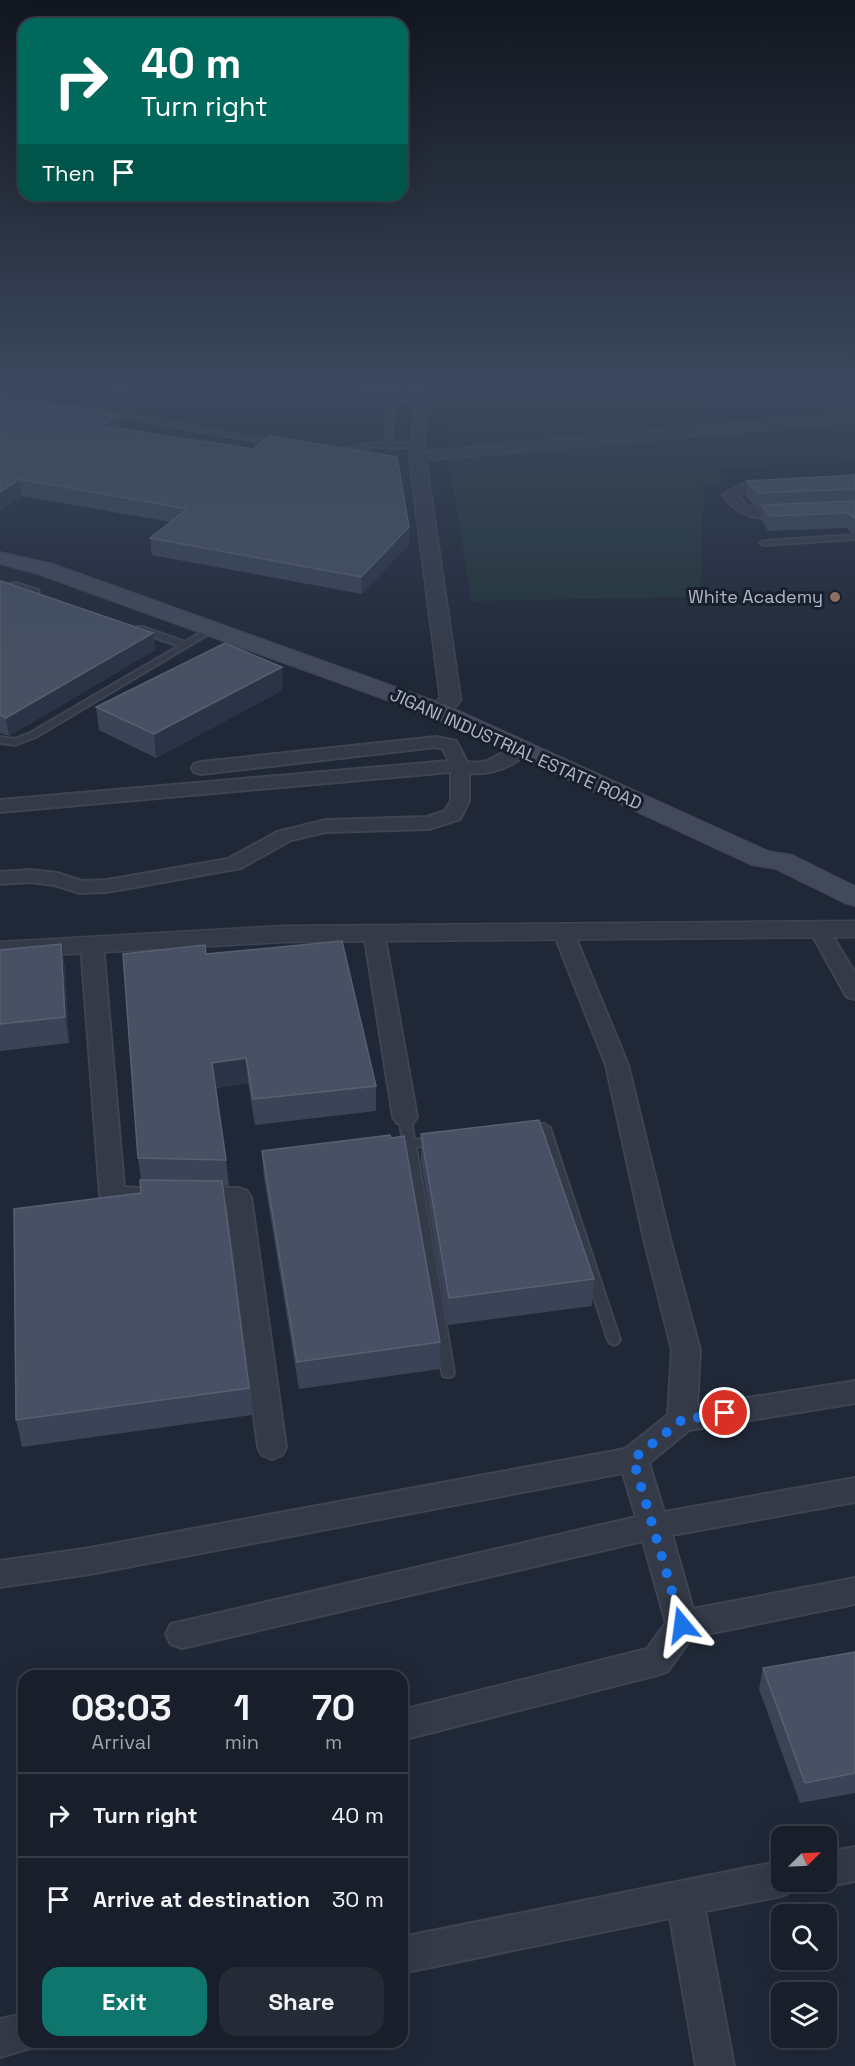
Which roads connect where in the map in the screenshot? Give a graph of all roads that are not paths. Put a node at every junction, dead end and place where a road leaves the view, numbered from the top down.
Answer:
1 (421, 484) edge
2 (788, 486) edge
3 (809, 511) edge
4 (855, 537) edge
5 (764, 543) dead end
6 (0, 545) edge
7 (0, 558) edge
8 (0, 587) edge
9 (38, 593) edge
10 (129, 625) edge
11 (213, 630) junction
12 (185, 645) junction
13 (444, 705) junction
14 (0, 740) edge
15 (520, 749) junction
16 (460, 766) junction
17 (201, 768) dead end
18 (0, 806) edge
19 (783, 861) junction
20 (0, 878) edge
21 (855, 897) edge
22 (819, 929) junction
23 (855, 929) edge
24 (563, 931) junction
25 (374, 933) junction
26 (92, 945) junction
27 (0, 950) edge
28 (855, 992) edge
29 (405, 1117) joint
30 (516, 1130) edge
31 (445, 1139) edge
32 (410, 1144) junction
33 (376, 1148) edge
34 (614, 1340) dead end
35 (448, 1372) dead end
36 (855, 1392) edge
37 (682, 1420) junction
38 (272, 1447) dead end
39 (633, 1459) junction
40 (855, 1490) edge
41 (654, 1526) junction
42 (0, 1574) edge
43 (855, 1592) edge
44 (682, 1625) junction
45 (182, 1634) dead end
46 (408, 1723) edge
47 (855, 1864) edge
48 (837, 1868) edge
49 (771, 1880) edge
50 (684, 1897) junction
51 (408, 1954) edge
52 (18, 2034) edge
53 (0, 2038) edge
54 (715, 2066) edge

1 - 13 street
2 - 3 street
4 - 5 lane
6 - 13 main road, JIGANI INDUSTRIAL ESTATE ROAD
7 - 11 main road, JIGANI INDUSTRIAL ESTATE ROAD
8 - 9 lane
10 - 12 lane
11 - 12 lane
11 - 13 main road, JIGANI INDUSTRIAL ESTATE ROAD
12 - 14 lane
13 - 15 main road, JIGANI INDUSTRIAL ESTATE ROAD
13 - 19 main road, JIGANI INDUSTRIAL ESTATE ROAD
15 - 16 street
15 - 19 main road, JIGANI INDUSTRIAL ESTATE ROAD
16 - 17 street
16 - 18 street
16 - 20 street
19 - 21 main road, JIGANI INDUSTRIAL ESTATE ROAD
22 - 23 street
22 - 24 street
22 - 28 street
24 - 25 street
24 - 37 street
25 - 26 street
25 - 29 street
26 - 27 street
26 - 38 street
29 - 32 lane
30 - 34 lane
31 - 32 lane
32 - 33 lane
32 - 35 lane
36 - 37 street
37 - 39 street
39 - 41 street
39 - 42 street
40 - 41 street
41 - 44 street
41 - 45 street
43 - 44 street
44 - 46 street
47 - 48 street
49 - 50 street
50 - 51 street
50 - 54 street
52 - 53 street

